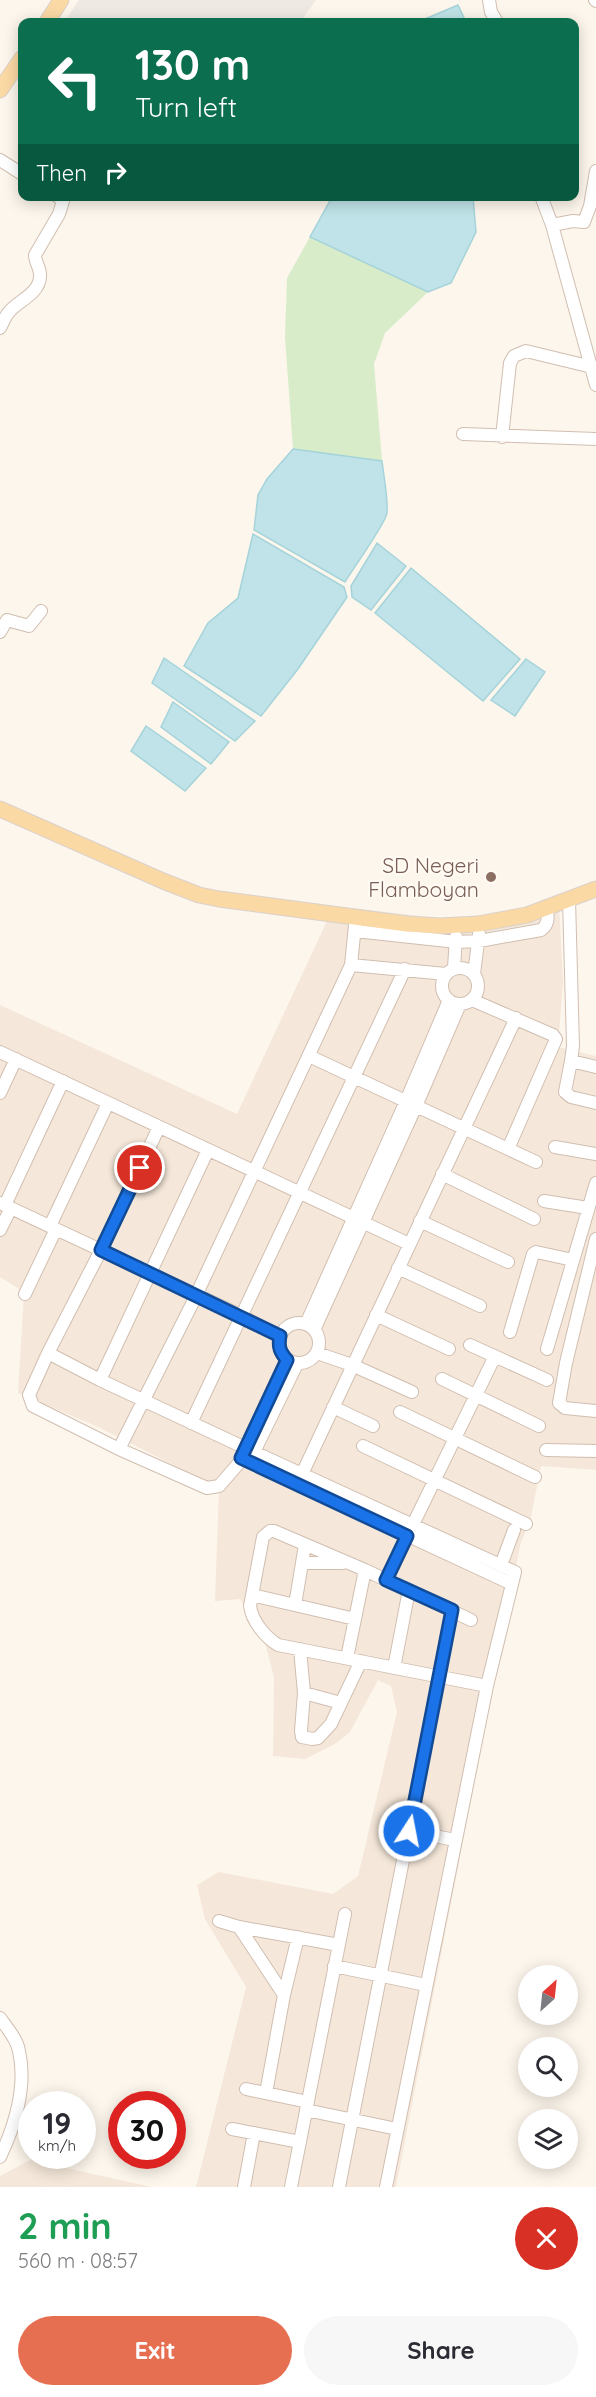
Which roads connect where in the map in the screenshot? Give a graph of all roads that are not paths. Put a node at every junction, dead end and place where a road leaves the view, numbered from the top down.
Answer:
1 (61, 0) edge
2 (489, 0) edge
3 (50, 18) edge
4 (495, 18) edge
5 (18, 64) edge
6 (0, 90) edge
7 (0, 160) edge
8 (18, 171) edge
9 (596, 171) edge
10 (63, 201) edge
11 (543, 201) edge
12 (593, 205) edge
13 (552, 225) junction
14 (0, 328) edge
15 (592, 367) junction
16 (596, 386) edge
17 (463, 434) dead end
18 (502, 437) junction
19 (596, 439) edge
20 (41, 611) dead end
21 (0, 632) edge
22 (0, 809) edge
23 (596, 889) edge
24 (569, 899) junction
25 (547, 909) junction
26 (356, 924) junction
27 (455, 924) junction
28 (478, 924) junction
29 (479, 941) junction
30 (457, 942) junction
31 (351, 965) junction
32 (405, 969) junction
33 (450, 971) junction
34 (474, 974) junction
35 (472, 1000) junction
36 (454, 1002) junction
37 (516, 1018) junction
38 (0, 1052) edge
39 (309, 1056) junction
40 (16, 1059) junction
41 (571, 1061) junction
42 (596, 1067) edge
43 (354, 1077) junction
44 (63, 1081) junction
45 (0, 1093) edge
46 (108, 1103) junction
47 (596, 1103) edge
48 (411, 1104) junction
49 (159, 1127) junction
50 (464, 1128) junction
51 (555, 1147) dead end
52 (508, 1149) junction
53 (208, 1150) junction
54 (596, 1154) edge
55 (536, 1162) dead end
56 (255, 1172) junction
57 (442, 1174) junction
58 (596, 1183) edge
59 (300, 1193) junction
60 (544, 1201) dead end
61 (5, 1205) edge
62 (588, 1208) junction
63 (534, 1219) dead end
64 (358, 1220) junction
65 (420, 1221) junction
66 (53, 1228) junction
67 (0, 1230) edge
68 (409, 1244) junction
69 (578, 1245) junction
70 (595, 1246) edge
71 (101, 1250) junction
72 (573, 1260) junction
73 (508, 1262) dead end
74 (398, 1268) junction
75 (150, 1273) junction
76 (25, 1294) dead end
77 (196, 1295) junction
78 (480, 1306) dead end
79 (376, 1315) junction
80 (242, 1316) junction
81 (310, 1327) junction
82 (510, 1332) dead end
83 (280, 1336) junction
84 (470, 1345) dead end
85 (449, 1349) dead end
86 (547, 1349) dead end
87 (48, 1353) junction
88 (317, 1353) junction
89 (495, 1356) junction
90 (292, 1362) junction
91 (352, 1365) junction
92 (442, 1379) dead end
93 (100, 1380) junction
94 (547, 1380) dead end
95 (412, 1392) dead end
96 (476, 1395) junction
97 (144, 1401) junction
98 (333, 1407) junction
99 (596, 1411) edge
100 (400, 1412) dead end
101 (191, 1423) junction
102 (373, 1426) dead end
103 (539, 1426) dead end
104 (455, 1438) junction
105 (363, 1446) dead end
106 (119, 1449) junction
107 (546, 1450) dead end
108 (596, 1451) edge
109 (246, 1457) junction
110 (302, 1474) junction
111 (535, 1477) dead end
112 (434, 1480) junction
113 (526, 1524) dead end
114 (410, 1530) junction
115 (514, 1530) dead end
116 (305, 1545) junction
117 (302, 1563) junction
118 (349, 1563) junction
119 (501, 1565) junction
120 (365, 1570) junction
121 (386, 1580) junction
122 (512, 1584) junction
123 (409, 1590) junction
124 (252, 1595) junction
125 (295, 1605) junction
126 (452, 1610) junction
127 (355, 1619) junction
128 (471, 1620) dead end
129 (300, 1649) junction
130 (347, 1658) junction
131 (361, 1661) junction
132 (394, 1668) junction
133 (439, 1676) junction
134 (487, 1686) junction
135 (304, 1694) junction
136 (341, 1703) junction
137 (409, 1831) junction
138 (455, 1840) junction
139 (345, 1914) dead end
140 (219, 1921) dead end
141 (239, 1927) junction
142 (298, 1937) junction
143 (339, 1945) junction
144 (334, 1966) junction
145 (381, 1976) junction
146 (426, 1985) junction
147 (284, 1995) junction
148 (0, 2018) edge
149 (246, 2089) dead end
150 (266, 2093) junction
151 (307, 2106) junction
152 (352, 2120) junction
153 (232, 2129) dead end
154 (397, 2129) junction
155 (254, 2133) junction
156 (300, 2142) junction
157 (0, 2157) edge
158 (244, 2187) edge
159 (291, 2187) edge
160 (339, 2187) edge
161 (386, 2187) edge

1 - 3 main road
2 - 4 street
5 - 6 main road
7 - 8 street
9 - 12 street
10 - 14 street
11 - 13 street
12 - 13 street
13 - 15 street
15 - 16 street
15 - 18 street
17 - 18 street
18 - 19 street
20 - 21 street
22 - 26 main road
23 - 24 main road
24 - 25 main road
24 - 41 street
25 - 28 main road
25 - 29 street
26 - 27 main road
26 - 30 street
26 - 31 street
27 - 28 main road
27 - 30 street
28 - 29 street
29 - 30 street
29 - 34 street
30 - 33 street
31 - 32 street
31 - 39 street
32 - 33 street
32 - 43 street
33 - 34 street
33 - 36 street
34 - 35 street
35 - 36 street
35 - 37 street
36 - 48 street
37 - 50 street
37 - 52 street
38 - 40 street
39 - 43 street
39 - 56 street
40 - 44 street
40 - 45 street
41 - 42 street
41 - 47 street
43 - 48 street
43 - 59 street
44 - 46 street
44 - 61 street
46 - 49 street
46 - 66 street
48 - 50 street
48 - 64 street
49 - 53 street
49 - 71 street
50 - 52 street
50 - 57 street
51 - 54 street
52 - 55 street
53 - 56 street
53 - 75 street
56 - 59 street
56 - 77 street
57 - 63 street
57 - 65 street
58 - 62 street
59 - 64 street
59 - 80 street
60 - 62 street
61 - 66 street
61 - 67 street
62 - 69 street
64 - 68 street
64 - 81 street
65 - 68 street
65 - 73 street
66 - 71 street
66 - 76 street
68 - 74 street
69 - 70 street
69 - 72 street
70 - 99 street
71 - 75 street
71 - 87 street
72 - 82 street
72 - 86 street
74 - 78 street
74 - 79 street
75 - 77 street
75 - 93 street
77 - 80 street
77 - 97 street
79 - 85 street
79 - 91 street
80 - 83 street
80 - 101 street
81 - 83 street
81 - 88 street
83 - 90 street
84 - 89 street
87 - 93 street
87 - 106 street
88 - 90 street
88 - 91 street
89 - 94 street
89 - 96 street
90 - 109 street
91 - 95 street
91 - 98 street
92 - 96 street
93 - 97 street
96 - 103 street
96 - 104 street
97 - 101 street
97 - 106 street
98 - 102 street
98 - 110 street
100 - 104 street
101 - 109 street
104 - 111 street
104 - 112 street
105 - 112 street
106 - 109 street
107 - 108 street
109 - 110 street
109 - 114 street
110 - 114 street
112 - 113 street
112 - 114 street
114 - 119 street
114 - 121 street
114 - 122 street
115 - 119 street
116 - 117 street
116 - 118 street
116 - 124 street
117 - 118 street
117 - 125 street
118 - 120 street
119 - 122 street
120 - 121 street
120 - 127 street
121 - 123 street
122 - 134 street
123 - 126 street
123 - 132 street
124 - 125 street
124 - 129 street
125 - 127 street
126 - 128 street
126 - 133 street
127 - 130 street
129 - 130 street
129 - 135 street
130 - 131 street
131 - 132 street
131 - 136 street
132 - 133 street
133 - 134 street
133 - 137 street
134 - 138 street
135 - 136 street
135 - 136 street
137 - 138 street
137 - 145 street
138 - 146 street
139 - 143 street
140 - 141 street
141 - 142 street
141 - 147 street
142 - 143 street
142 - 147 street
143 - 144 street
144 - 145 street
144 - 151 street
145 - 146 street
145 - 152 street
146 - 154 street
147 - 150 street
148 - 157 street
149 - 150 street
150 - 151 street
151 - 152 street
151 - 156 street
152 - 154 street
152 - 160 street
153 - 155 street
154 - 161 street
155 - 156 street
155 - 158 street
156 - 159 street

